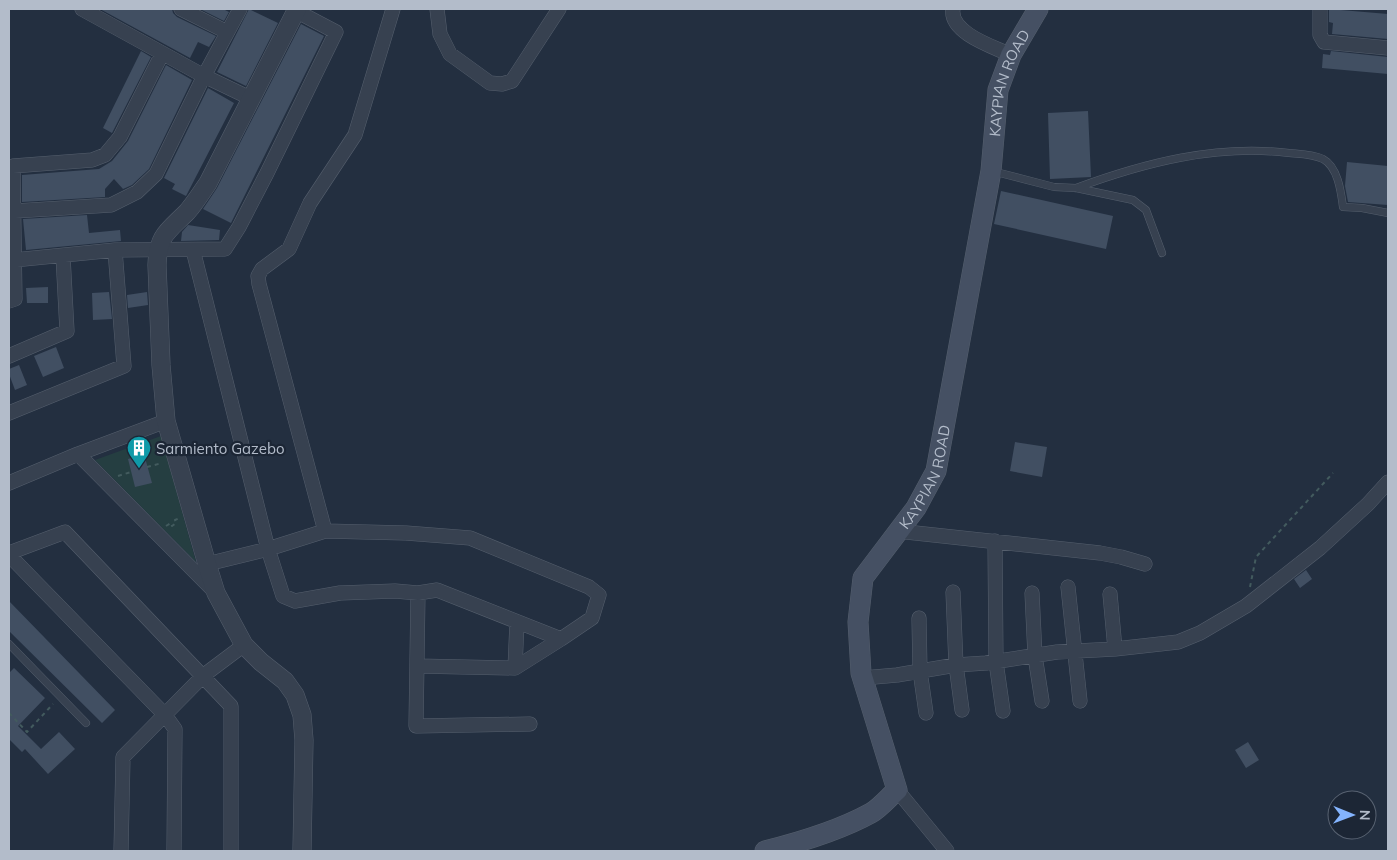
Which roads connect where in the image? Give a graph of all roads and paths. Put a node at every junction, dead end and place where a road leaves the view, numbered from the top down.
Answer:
1 (82, 9) edge
2 (181, 9) edge
3 (240, 9) edge
4 (393, 9) edge
5 (437, 9) edge
6 (559, 9) edge
7 (953, 9) edge
8 (1038, 9) edge
9 (1320, 9) edge
10 (296, 10) edge
11 (227, 32) junction
12 (1388, 48) edge
13 (162, 54) junction
14 (1012, 55) junction
15 (204, 76) junction
16 (250, 98) junction
17 (991, 171) junction
18 (1076, 188) junction
19 (15, 211) junction
20 (1388, 213) edge
21 (115, 250) junction
22 (157, 250) junction
23 (193, 250) junction
24 (1162, 253) dead end
25 (63, 256) junction
26 (14, 260) junction
27 (9, 301) edge
28 (9, 356) edge
29 (9, 413) edge
30 (166, 421) junction
31 (78, 454) junction
32 (165, 462) dead end
33 (147, 467) dead end
34 (1333, 473) dead end
35 (1388, 482) edge
36 (9, 483) edge
37 (897, 530) junction
38 (325, 531) junction
39 (995, 541) junction
40 (268, 548) junction
41 (9, 554) edge
42 (207, 564) junction
43 (1145, 564) dead end
44 (1068, 587) dead end
45 (953, 592) dead end
46 (216, 593) junction
47 (418, 593) junction
48 (1032, 593) dead end
49 (1110, 594) dead end
50 (1246, 606) junction
51 (919, 618) dead end
52 (517, 622) junction
53 (561, 639) junction
54 (9, 644) edge
55 (244, 646) junction
56 (1115, 649) junction
57 (1074, 651) junction
58 (1035, 656) junction
59 (996, 662) junction
60 (956, 665) junction
61 (417, 666) junction
62 (515, 668) junction
63 (920, 671) junction
64 (204, 675) junction
65 (863, 678) junction
66 (60, 697) junction
67 (1042, 701) dead end
68 (1080, 701) dead end
69 (962, 710) dead end
70 (1003, 711) dead end
71 (9, 712) edge
72 (926, 713) dead end
73 (165, 715) junction
74 (86, 723) dead end
75 (530, 724) dead end
76 (897, 790) junction
77 (121, 851) edge
78 (174, 851) edge
79 (231, 851) edge
80 (302, 851) edge
81 (765, 851) edge
82 (948, 851) edge

1 - 13 street
2 - 11 street
3 - 11 street
4 - 38 street
5 - 6 street
7 - 14 street
8 - 14 main road, KAYPIAN ROAD
9 - 12 street
10 - 16 street
10 - 23 street
11 - 15 street
13 - 15 street
13 - 19 street
14 - 17 main road, KAYPIAN ROAD
15 - 16 street
15 - 19 street
16 - 22 street
17 - 18 lane
17 - 37 main road, KAYPIAN ROAD
18 - 20 lane
18 - 24 lane
19 - 26 street
21 - 22 street
21 - 25 street
21 - 29 street
22 - 23 street
22 - 30 street
23 - 40 street
25 - 26 street
25 - 28 street
26 - 27 street
30 - 31 street
30 - 42 street
31 - 36 street
31 - 46 street
32 - 33 path
34 - 50 path
35 - 50 street
37 - 39 street
37 - 65 main road, KAYPIAN ROAD
38 - 40 street
38 - 53 street
39 - 43 street
39 - 59 street
40 - 42 street
40 - 47 street
41 - 64 street
41 - 73 street
42 - 46 street
44 - 57 street
45 - 60 street
46 - 55 street
47 - 52 street
47 - 61 street
48 - 58 street
49 - 56 street
50 - 56 street
51 - 63 street
52 - 53 street
52 - 62 street
53 - 62 street
54 - 66 lane
55 - 64 street
55 - 80 street
56 - 57 street
57 - 58 street
57 - 68 street
58 - 59 street
58 - 67 street
59 - 60 street
59 - 70 street
60 - 63 street
60 - 69 street
61 - 62 street
61 - 75 street
63 - 65 street
63 - 72 street
64 - 73 street
64 - 79 street
65 - 76 main road, KAYPIAN ROAD
66 - 71 path
66 - 74 lane
73 - 77 street
73 - 78 street
76 - 81 main road
76 - 82 street

